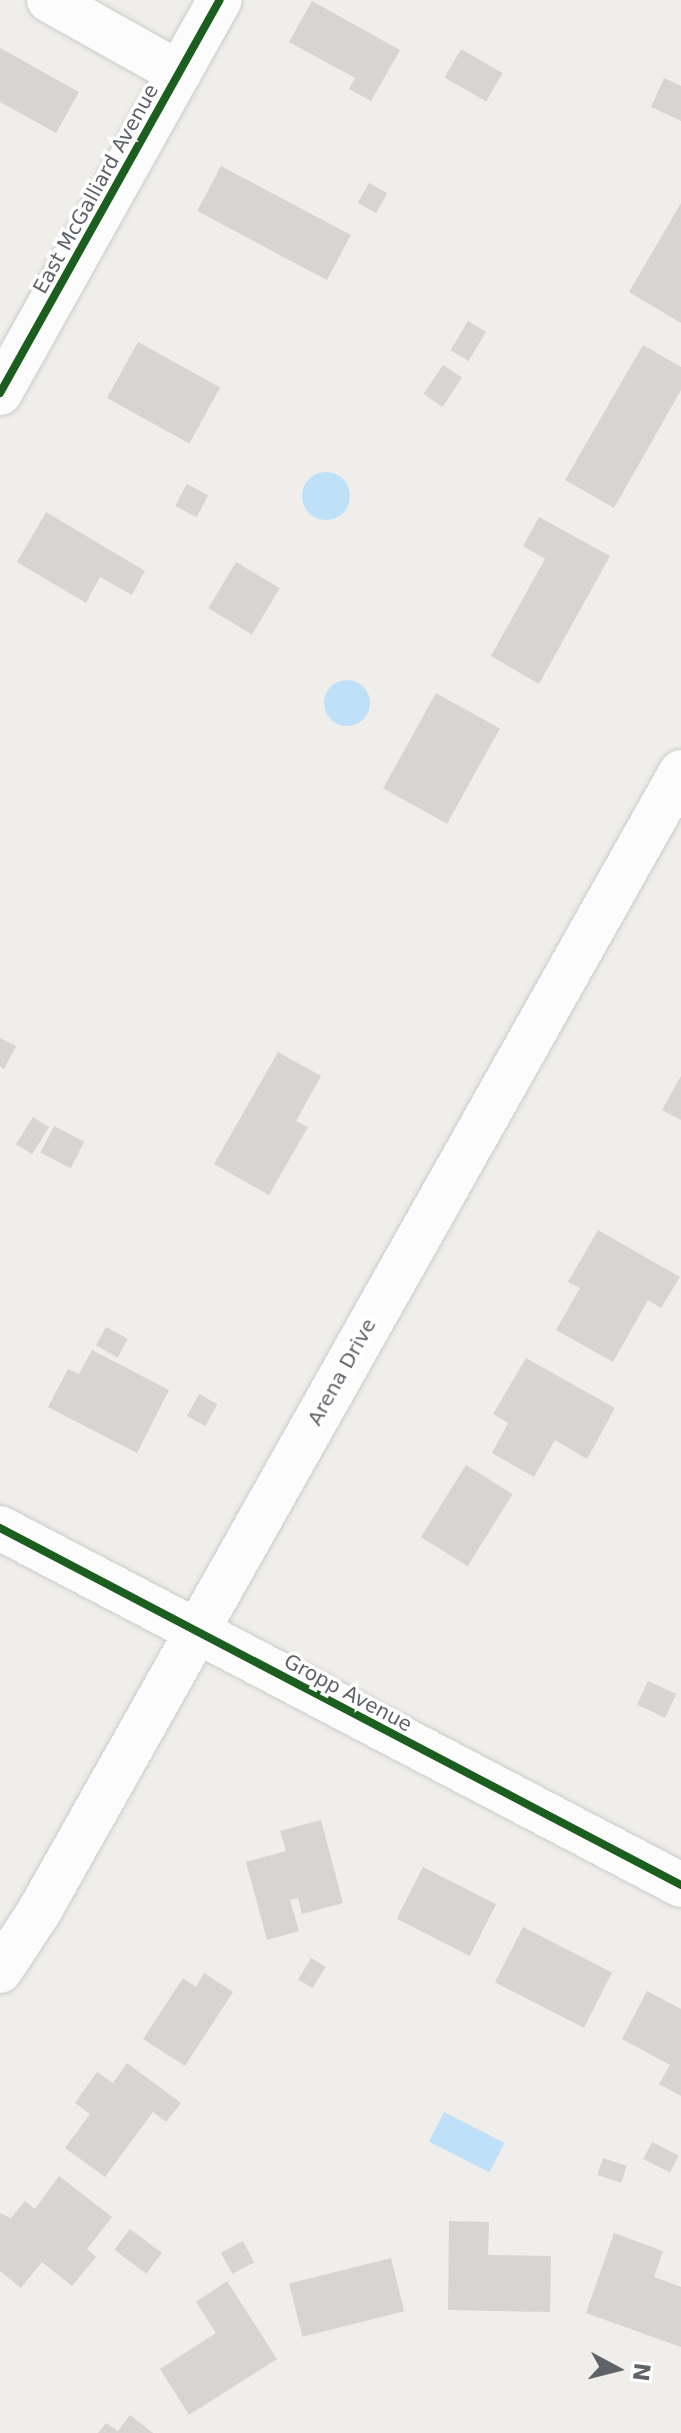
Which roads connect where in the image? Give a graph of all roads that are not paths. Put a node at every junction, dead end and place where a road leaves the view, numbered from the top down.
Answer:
1 (49, 0) edge
2 (220, 0) edge
3 (179, 73) junction
4 (0, 393) edge
5 (681, 772) edge
6 (0, 1528) edge
7 (195, 1632) junction
8 (681, 1885) edge
9 (0, 1971) edge

1 - 3 street
2 - 3 street, East McGalliard Avenue
3 - 4 street, East McGalliard Avenue
5 - 7 street, Arena Drive
6 - 7 street, Gropp Avenue
7 - 8 street, Gropp Avenue
7 - 9 street, Arena Drive

